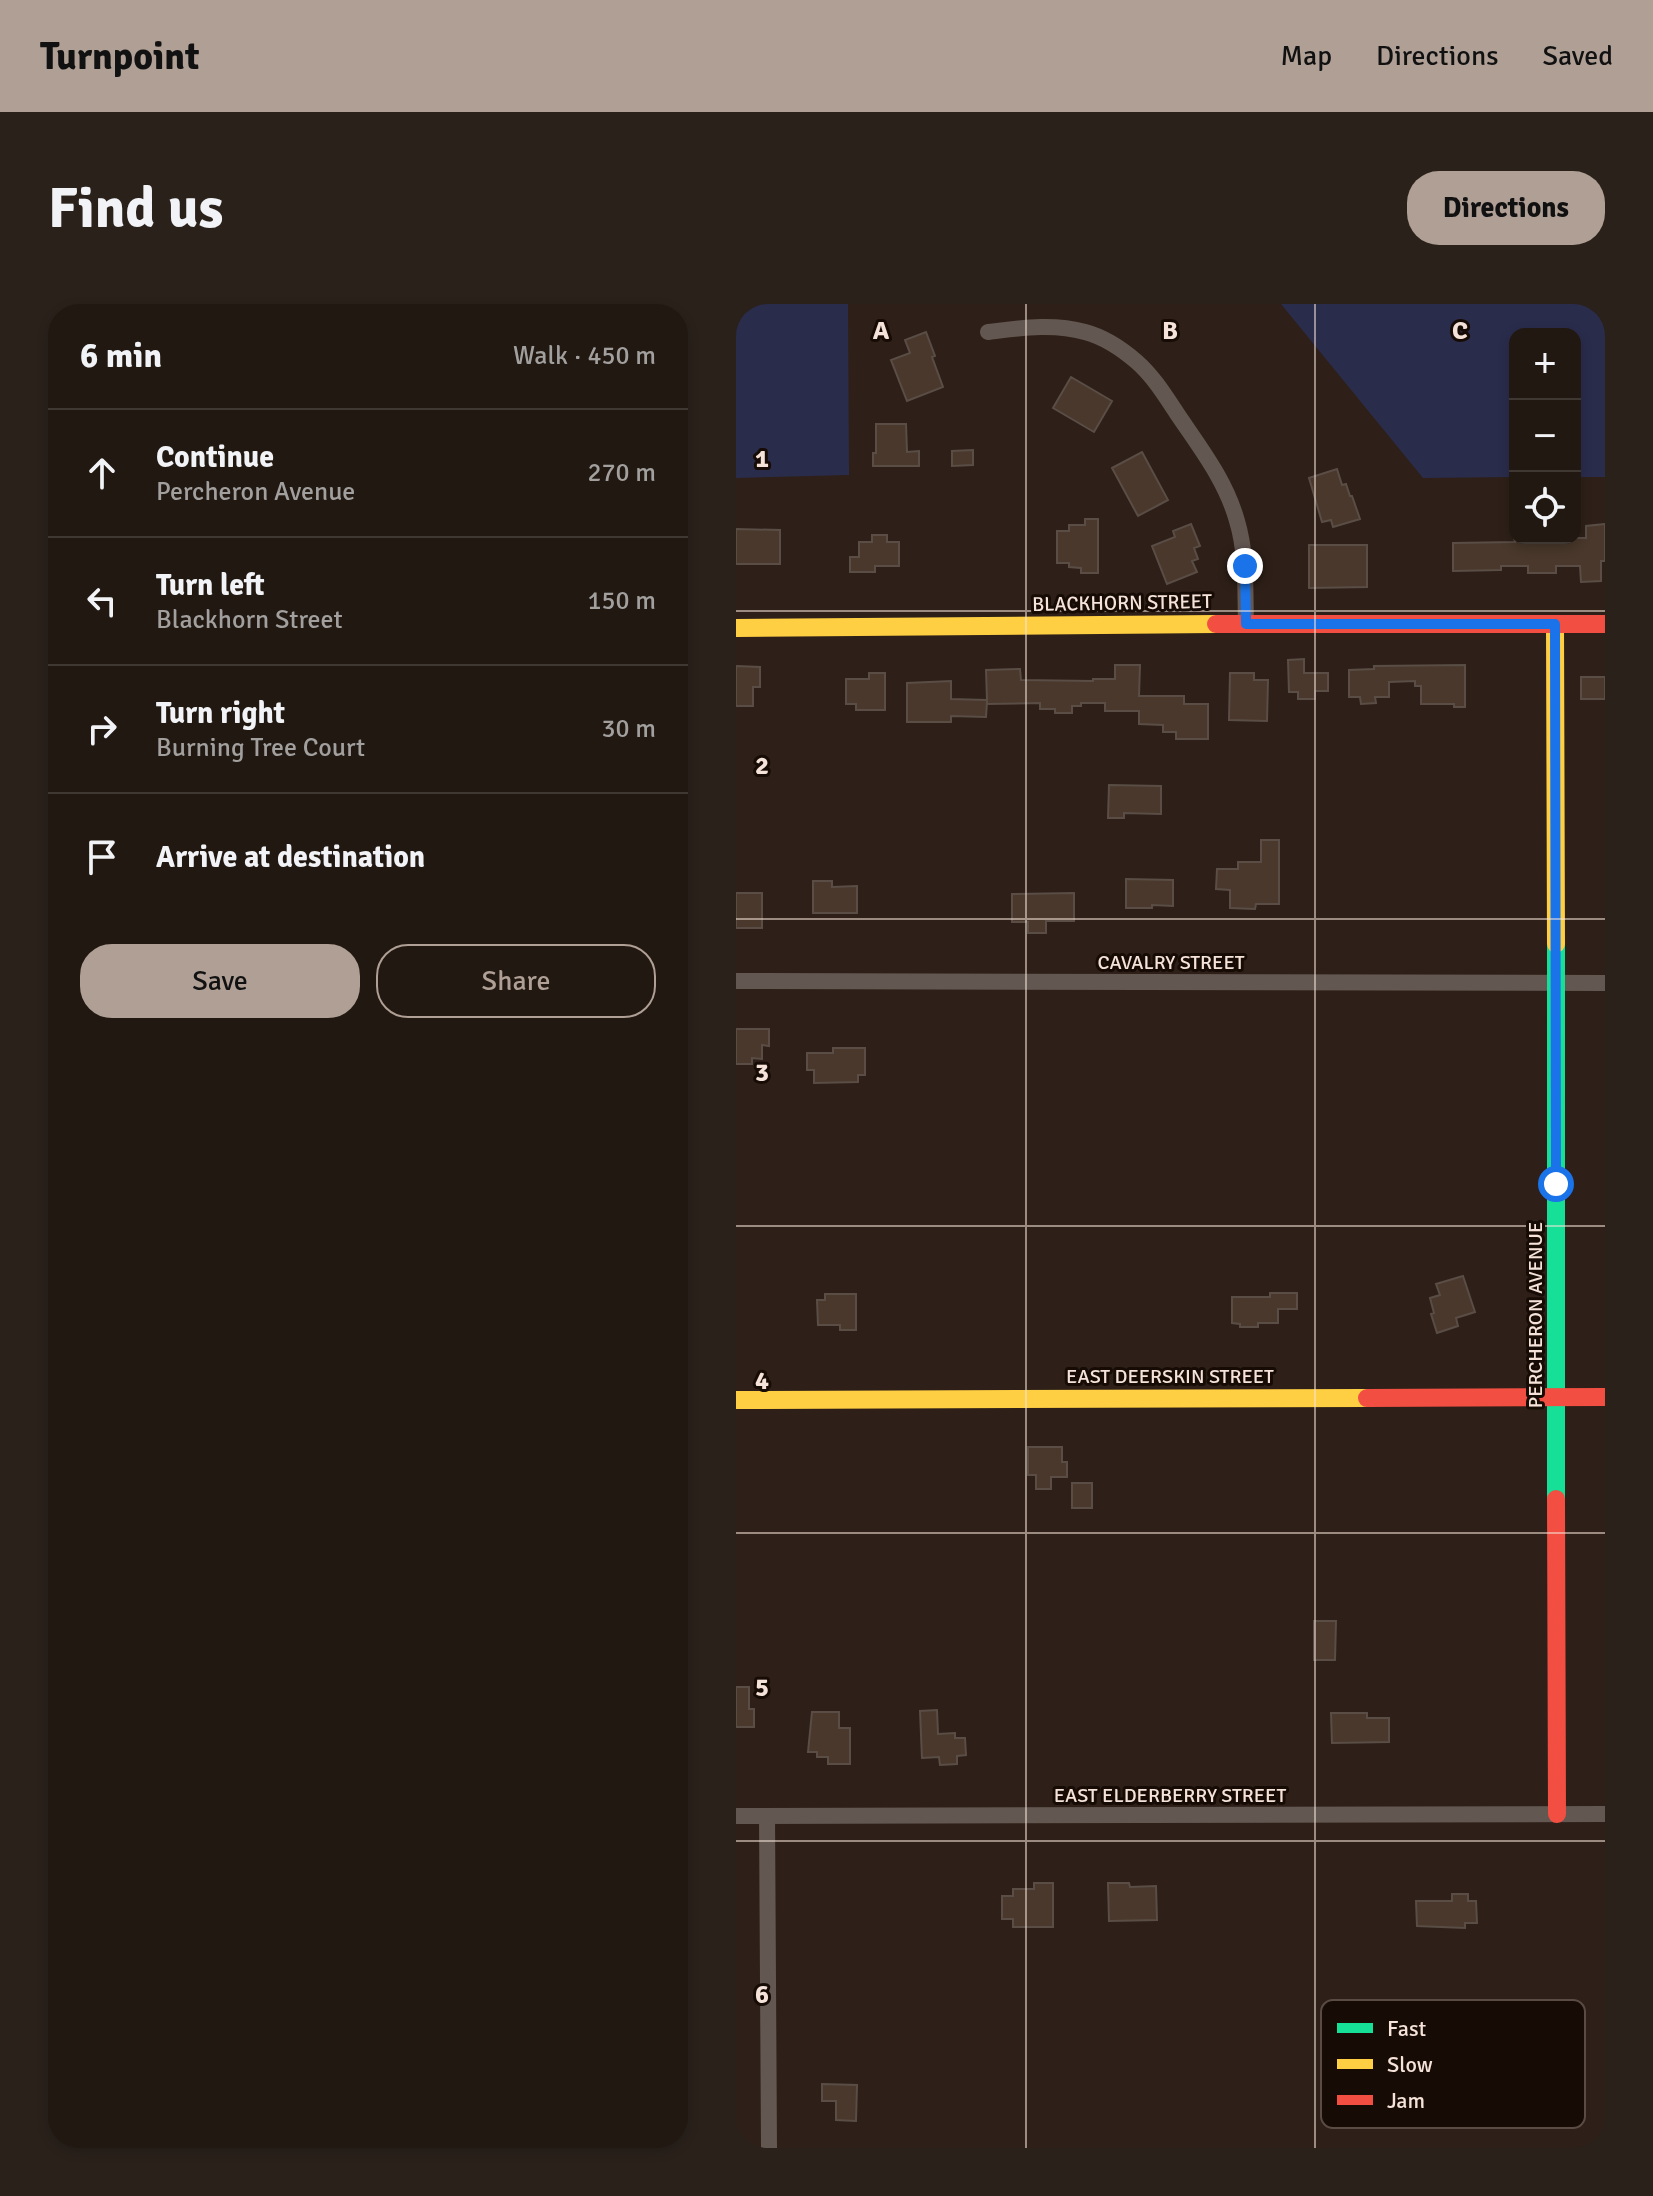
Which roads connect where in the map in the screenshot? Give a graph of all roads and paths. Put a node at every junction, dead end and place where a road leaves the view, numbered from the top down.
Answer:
1 (988, 332) dead end
2 (1246, 624) junction
3 (1555, 624) junction
4 (1605, 624) edge
5 (736, 628) edge
6 (736, 981) edge
7 (1556, 983) junction
8 (1605, 983) edge
9 (1558, 1397) junction
10 (1605, 1397) edge
11 (736, 1400) edge
12 (1557, 1814) junction
13 (1605, 1814) edge
14 (736, 1816) edge
15 (767, 1816) junction
16 (769, 2148) edge

1 - 2 street
2 - 3 street, BLACKHORN STREET
2 - 5 street, BLACKHORN STREET
3 - 4 street, BLACKHORN STREET
3 - 7 street, PERCHERON AVENUE
6 - 7 street, CAVALRY STREET
7 - 8 street, CAVALRY STREET
7 - 9 street, PERCHERON AVENUE
9 - 10 street, EAST DEERSKIN STREET
9 - 11 street, EAST DEERSKIN STREET
9 - 12 street, PERCHERON AVENUE
12 - 13 street, EAST ELDERBERRY STREET
12 - 15 street, EAST ELDERBERRY STREET
14 - 15 street, EAST ELDERBERRY STREET
15 - 16 street

